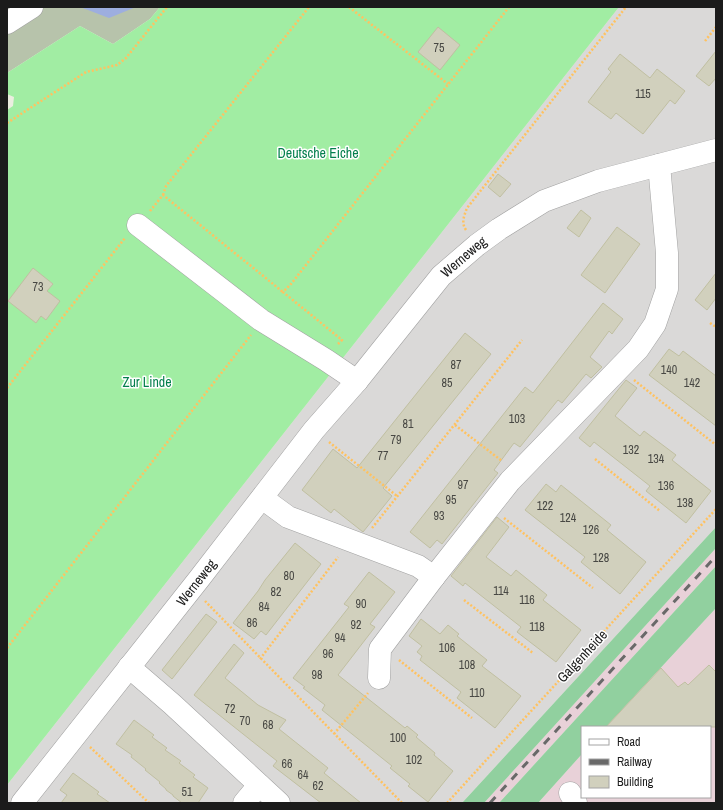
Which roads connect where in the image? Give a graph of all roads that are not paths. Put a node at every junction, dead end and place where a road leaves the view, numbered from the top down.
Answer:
1 (32, 7) edge
2 (7, 23) edge
3 (716, 150) edge
4 (659, 165) junction
5 (138, 225) road end
6 (357, 381) junction
7 (262, 498) junction
8 (434, 577) junction
9 (129, 667) junction
10 (379, 678) road end
11 (259, 785) junction
12 (22, 803) edge
13 (244, 803) edge
14 (279, 803) edge

1 - 2 street
3 - 4 street, Werneweg
4 - 6 street, Werneweg
4 - 8 street
5 - 6 street
6 - 7 street, Werneweg
7 - 8 street
7 - 9 street, Werneweg
8 - 10 street
9 - 11 street
9 - 12 street, Werneweg
11 - 13 street
11 - 14 street

